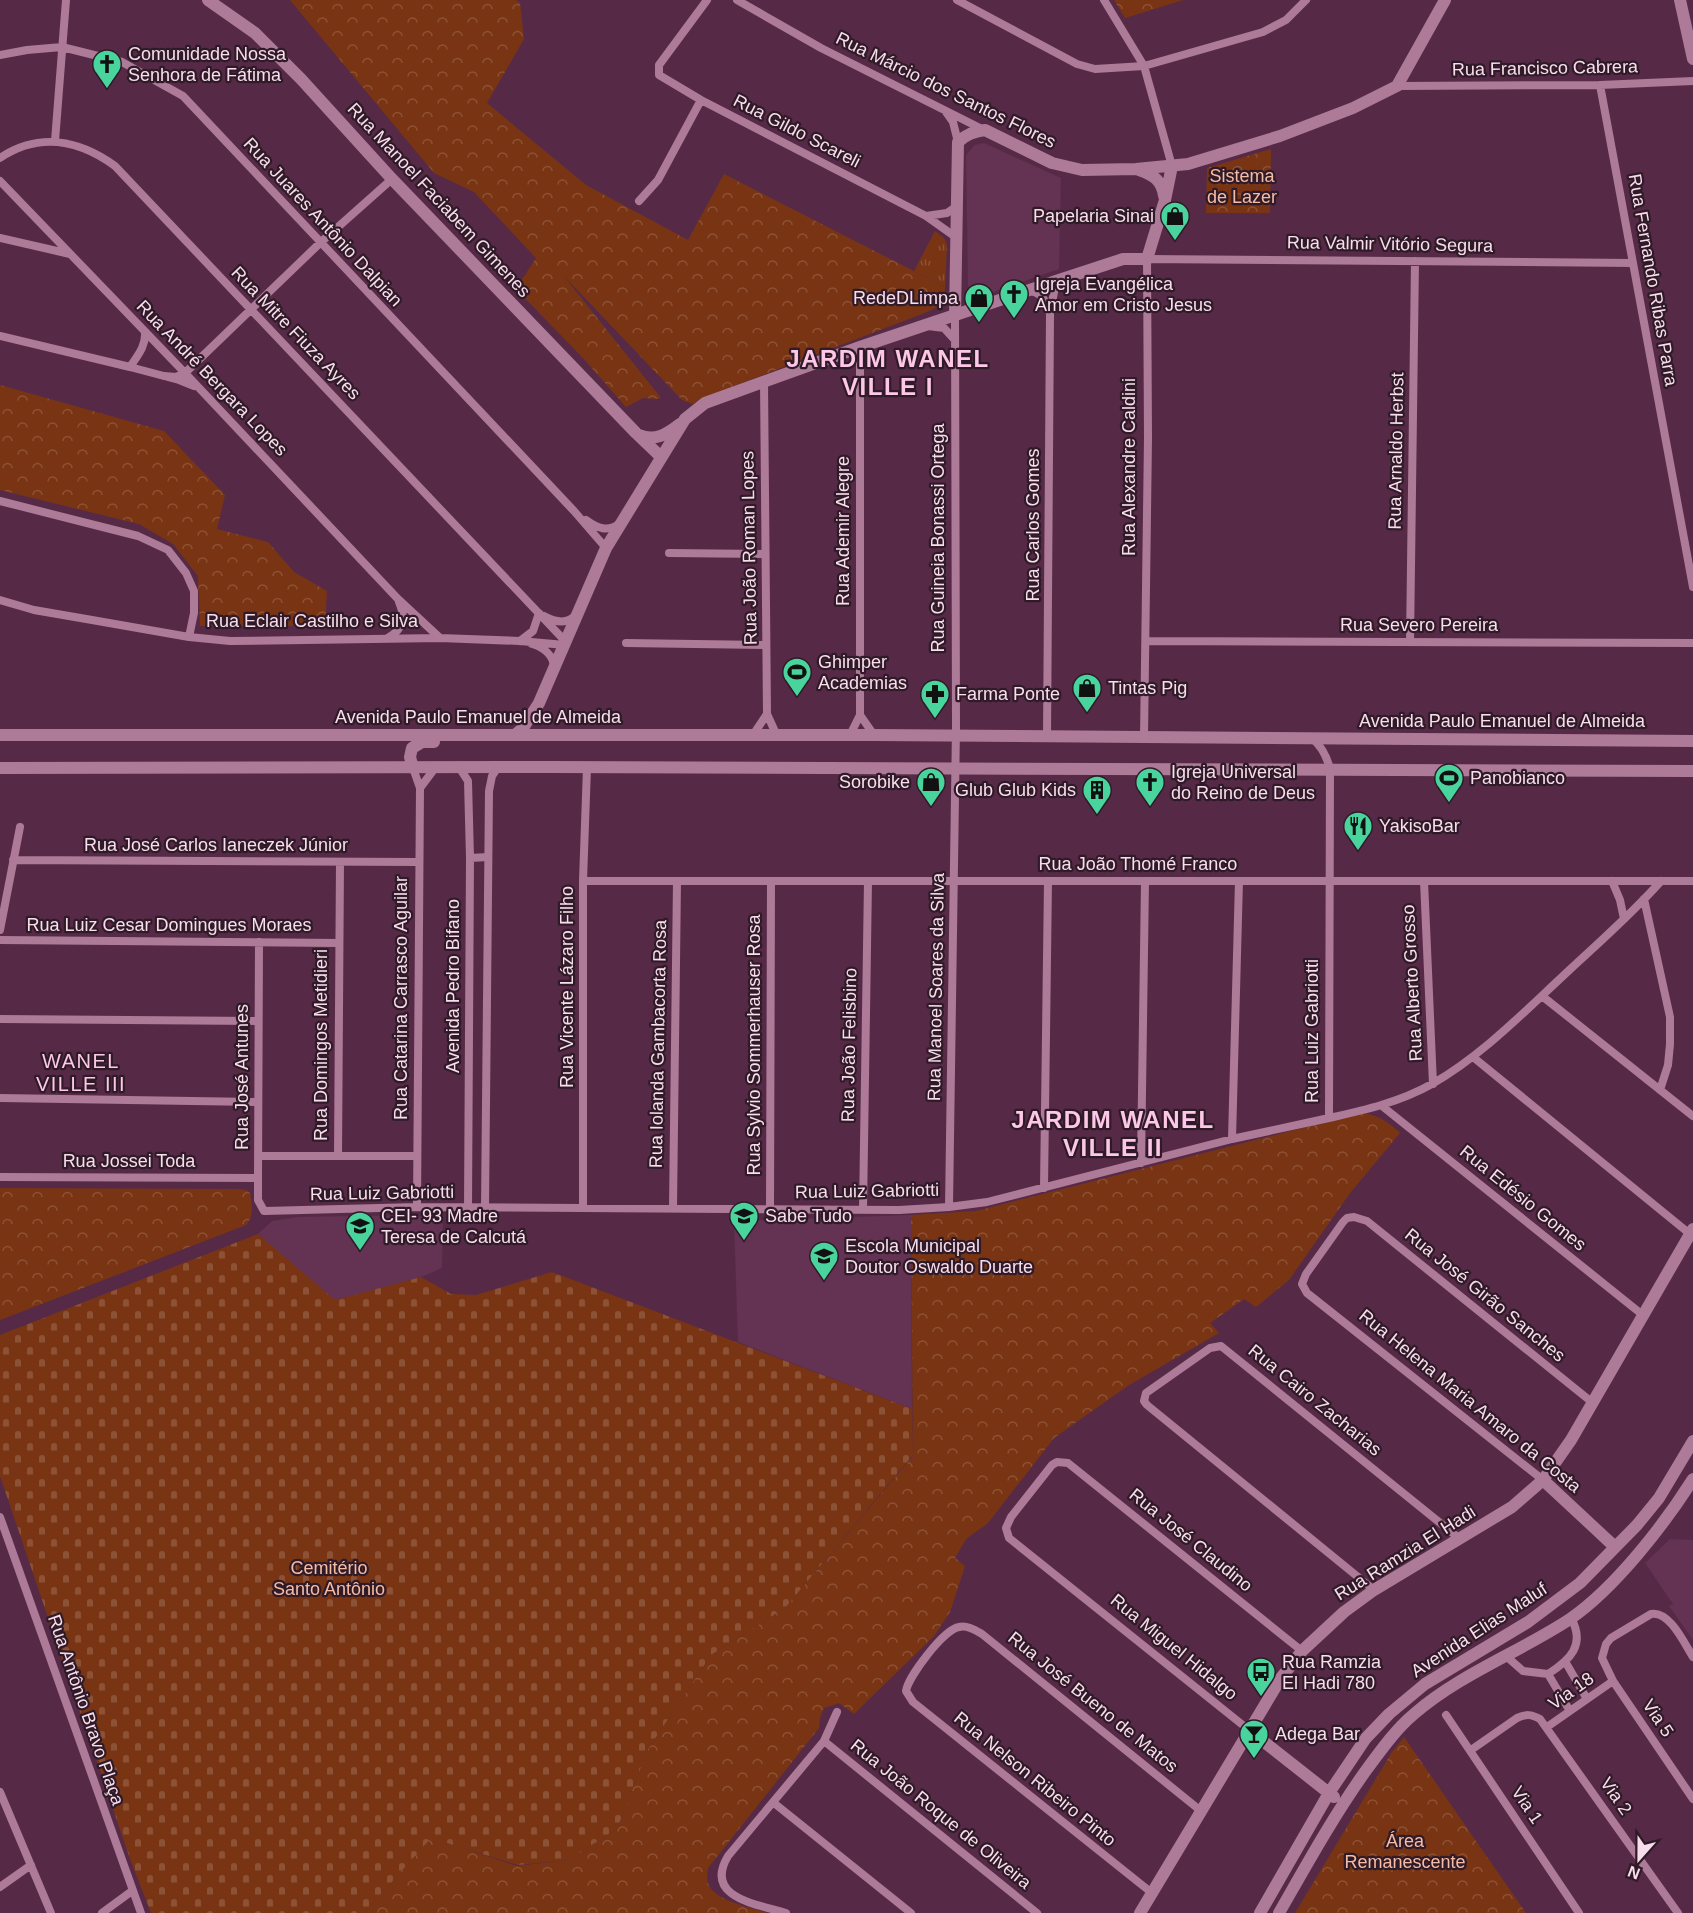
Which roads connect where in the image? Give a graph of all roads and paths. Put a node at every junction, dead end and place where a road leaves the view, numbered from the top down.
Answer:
1 (66, 0) edge
2 (208, 0) edge
3 (224, 0) edge
4 (737, 0) edge
5 (957, 0) edge
6 (1104, 0) edge
7 (1306, 0) edge
8 (1445, 0) edge
9 (1680, 0) edge
10 (702, 2) edge
11 (255, 33) junction
12 (62, 47) junction
13 (0, 55) edge
14 (1693, 59) edge
15 (1144, 66) junction
16 (1693, 81) edge
17 (1396, 86) junction
18 (1600, 86) junction
19 (702, 100) junction
20 (944, 109) junction
21 (985, 130) junction
22 (55, 141) junction
23 (958, 142) junction
24 (0, 158) edge
25 (1172, 166) junction
26 (1136, 169) junction
27 (392, 179) junction
28 (0, 182) edge
29 (1165, 200) junction
30 (639, 201) dead end
31 (957, 206) junction
32 (926, 216) junction
33 (0, 238) edge
34 (957, 238) junction
35 (320, 243) junction
36 (71, 255) junction
37 (1147, 259) junction
38 (1414, 261) junction
39 (1633, 263) junction
40 (1056, 280) junction
41 (956, 281) junction
42 (1026, 291) junction
43 (982, 307) junction
44 (252, 310) junction
45 (1050, 314) junction
46 (955, 316) junction
47 (926, 326) junction
48 (145, 332) junction
49 (0, 336) edge
50 (955, 340) junction
51 (860, 347) junction
52 (130, 367) junction
53 (185, 373) junction
54 (164, 376) junction
55 (764, 382) junction
56 (200, 388) junction
57 (686, 419) junction
58 (636, 433) junction
59 (661, 457) junction
60 (0, 501) edge
61 (574, 511) junction
62 (622, 521) junction
63 (597, 528) junction
64 (612, 537) junction
65 (606, 548) junction
66 (669, 553) dead end
67 (765, 554) junction
68 (1693, 587) edge
69 (398, 598) junction
70 (0, 600) edge
71 (580, 611) junction
72 (539, 613) junction
73 (405, 616) junction
74 (424, 623) junction
75 (189, 637) junction
76 (414, 637) junction
77 (388, 638) junction
78 (440, 638) junction
79 (520, 641) junction
80 (1146, 641) junction
81 (1410, 642) junction
82 (1693, 643) edge
83 (566, 644) junction
84 (626, 644) dead end
85 (766, 645) junction
86 (554, 671) junction
87 (539, 703) junction
88 (766, 714) junction
89 (860, 715) junction
90 (554, 734) junction
91 (0, 735) edge
92 (494, 735) junction
93 (515, 735) junction
94 (753, 735) junction
95 (850, 735) junction
96 (874, 735) junction
97 (777, 736) junction
98 (956, 736) junction
99 (1047, 737) junction
100 (1144, 737) junction
101 (1312, 738) junction
102 (1693, 741) edge
103 (459, 767) junction
104 (498, 767) junction
105 (587, 767) junction
106 (0, 768) edge
107 (413, 768) junction
108 (435, 768) junction
109 (956, 768) junction
110 (1330, 769) junction
111 (1693, 771) edge
112 (420, 788) junction
113 (20, 827) dead end
114 (488, 857) junction
115 (470, 858) junction
116 (14, 860) junction
117 (340, 862) junction
118 (418, 862) junction
119 (583, 881) junction
120 (677, 881) junction
121 (771, 881) junction
122 (868, 881) junction
123 (954, 881) junction
124 (1048, 881) junction
125 (1144, 881) junction
126 (1239, 881) junction
127 (1329, 881) junction
128 (1424, 881) junction
129 (1612, 881) junction
130 (1661, 881) junction
131 (1693, 881) edge
132 (1644, 899) junction
133 (1624, 919) junction
134 (0, 930) edge
135 (0, 940) edge
136 (259, 942) junction
137 (338, 943) junction
138 (1542, 996) junction
139 (0, 1019) edge
140 (257, 1021) junction
141 (1473, 1057) junction
142 (1433, 1084) junction
143 (1660, 1090) junction
144 (0, 1098) edge
145 (258, 1102) junction
146 (1382, 1106) junction
147 (1693, 1116) edge
148 (1329, 1118) junction
149 (1232, 1139) junction
150 (259, 1156) junction
151 (338, 1156) junction
152 (417, 1156) junction
153 (1141, 1162) junction
154 (0, 1177) edge
155 (258, 1178) junction
156 (1044, 1188) junction
157 (417, 1207) junction
158 (949, 1207) junction
159 (468, 1208) junction
160 (583, 1208) junction
161 (673, 1208) junction
162 (485, 1209) junction
163 (770, 1209) junction
164 (863, 1210) junction
165 (264, 1211) joint
166 (1691, 1232) edge
167 (1302, 1284) joint
168 (1644, 1316) junction
169 (1593, 1403) junction
170 (1693, 1441) edge
171 (1693, 1479) edge
172 (1543, 1480) junction
173 (0, 1517) edge
174 (1007, 1523) joint
175 (1460, 1539) junction
176 (1616, 1547) junction
177 (1374, 1590) junction
178 (1557, 1601) junction
179 (1571, 1618) junction
180 (1528, 1622) junction
181 (960, 1626) joint
182 (1302, 1651) junction
183 (1506, 1656) junction
184 (1693, 1657) edge
185 (1566, 1663) junction
186 (1548, 1674) junction
187 (1613, 1681) junction
188 (1587, 1699) junction
189 (1570, 1711) junction
190 (837, 1712) dead end
191 (1446, 1715) dead end
192 (1547, 1727) junction
193 (1249, 1730) junction
194 (824, 1741) junction
195 (1471, 1750) junction
196 (0, 1792) edge
197 (1329, 1793) junction
198 (1693, 1799) edge
199 (774, 1803) junction
200 (1342, 1803) junction
201 (1201, 1811) junction
202 (30, 1865) junction
203 (0, 1887) edge
204 (132, 1891) junction
205 (1152, 1893) junction
206 (907, 1911) edge
207 (51, 1913) edge
208 (102, 1913) edge
209 (141, 1913) edge
210 (786, 1913) edge
211 (1037, 1913) edge
212 (1140, 1913) edge
213 (1260, 1913) edge
214 (1279, 1913) edge
215 (1580, 1913) edge
216 (1678, 1913) edge

1 - 12 street
2 - 11 street, Rua Manoel Faciabem Gimenes
3 - 11 street
4 - 20 street, Rua Márcio dos Santos Flores
5 - 15 street
6 - 15 street, Rua Alexandre Caldini
7 - 15 street
8 - 17 street
9 - 14 street
10 - 19 street, Rua Gildo Scareli
11 - 27 street, Rua Manoel Faciabem Gimenes
12 - 13 street, Rua Juares Antônio Dalpian
12 - 22 street
12 - 35 street, Rua Juares Antônio Dalpian
15 - 25 street, Rua Alexandre Caldini
16 - 18 street, Rua Francisco Cabrera
17 - 18 street, Rua Francisco Cabrera
17 - 25 street, Rua Márcio dos Santos Flores
18 - 39 street, Rua Fernando Ribas Parra
19 - 30 street
19 - 32 street, Rua Gildo Scareli
20 - 21 street, Rua Márcio dos Santos Flores
20 - 23 street, Rua Guineia Bonassi Ortega
21 - 23 street
21 - 26 street, Rua Márcio dos Santos Flores
22 - 24 street, Rua Mitre Fiuza Ayres
22 - 44 street, Rua Mitre Fiuza Ayres
23 - 31 street, Rua Guineia Bonassi Ortega
25 - 26 street, Rua Márcio dos Santos Flores
25 - 29 street, Rua Alexandre Caldini
26 - 29 street
27 - 35 street
27 - 58 street, Rua Manoel Faciabem Gimenes
28 - 36 street, Rua André Bergara Lopes
29 - 37 street, Rua Alexandre Caldini
31 - 32 street
31 - 34 street, Rua Guineia Bonassi Ortega
32 - 34 street, Rua Gildo Scareli
33 - 36 street
34 - 41 street, Rua Guineia Bonassi Ortega
35 - 44 street
35 - 61 street, Rua Juares Antônio Dalpian
36 - 48 street, Rua André Bergara Lopes
37 - 38 street, Rua Valmir Vitório Segura
37 - 40 street
37 - 80 street, Rua Alexandre Caldini
38 - 39 street, Rua Valmir Vitório Segura
38 - 81 street, Rua Arnaldo Herbst
39 - 68 street, Rua Fernando Ribas Parra
40 - 42 street
40 - 45 street, Rua Carlos Gomes
41 - 43 street
41 - 46 street, Rua Guineia Bonassi Ortega
42 - 43 street
42 - 45 street
43 - 46 street
44 - 53 street
44 - 72 street, Rua Mitre Fiuza Ayres
45 - 99 street, Rua Carlos Gomes
46 - 47 street
46 - 50 street, Rua Guineia Bonassi Ortega
47 - 50 street
47 - 51 street
48 - 52 street
48 - 53 street, Rua André Bergara Lopes
49 - 52 street
50 - 98 street, Rua Guineia Bonassi Ortega
51 - 55 street
51 - 89 street, Rua Ademir Alegre
52 - 54 street
53 - 54 street
53 - 56 street, Rua André Bergara Lopes
54 - 56 street
55 - 57 street
55 - 67 street, Rua João Roman Lopes
56 - 69 street, Rua André Bergara Lopes
57 - 58 street
57 - 59 street
58 - 59 street, Rua Manoel Faciabem Gimenes
59 - 62 street
60 - 75 street
61 - 63 street, Rua Juares Antônio Dalpian
61 - 65 street, Rua Juares Antônio Dalpian
62 - 63 street
62 - 64 street
63 - 64 street, Rua Juares Antônio Dalpian
64 - 65 street
65 - 71 street
66 - 67 street
67 - 85 street, Rua João Roman Lopes
69 - 73 street, Rua André Bergara Lopes
69 - 74 street, Rua André Bergara Lopes
70 - 75 street, Rua Eclair Castilho e Silva
71 - 72 street, Rua Mitre Fiuza Ayres
71 - 83 street
72 - 79 street
72 - 83 street, Rua Mitre Fiuza Ayres
73 - 76 street, Rua André Bergara Lopes
73 - 77 street
74 - 76 street
74 - 78 street, Rua André Bergara Lopes
75 - 77 street, Rua Eclair Castilho e Silva
76 - 77 street, Rua Eclair Castilho e Silva
76 - 78 street, Rua Eclair Castilho e Silva
78 - 79 street, Rua Eclair Castilho e Silva
79 - 83 street, Rua Eclair Castilho e Silva
79 - 86 street, Rua Eclair Castilho e Silva
80 - 81 street, Rua Severo Pereira
80 - 100 street, Rua Alexandre Caldini
81 - 82 street, Rua Severo Pereira
83 - 86 street
84 - 85 street
85 - 88 street, Rua João Roman Lopes
86 - 87 street
87 - 90 street
87 - 93 street
88 - 94 street
88 - 97 street, Rua João Roman Lopes
89 - 95 street, Rua Ademir Alegre
89 - 96 street
90 - 93 street, Avenida Paulo Emanuel de Almeida
90 - 94 street, Avenida Paulo Emanuel de Almeida
91 - 92 street, Avenida Paulo Emanuel de Almeida
92 - 93 street, Avenida Paulo Emanuel de Almeida
92 - 107 street
94 - 97 street, Avenida Paulo Emanuel de Almeida
95 - 96 street, Avenida Paulo Emanuel de Almeida
95 - 97 street, Avenida Paulo Emanuel de Almeida
96 - 98 street, Avenida Paulo Emanuel de Almeida
98 - 99 street, Avenida Paulo Emanuel de Almeida
98 - 109 street
99 - 100 street, Avenida Paulo Emanuel de Almeida
100 - 101 street, Avenida Paulo Emanuel de Almeida
101 - 102 street, Avenida Paulo Emanuel de Almeida
101 - 110 street
103 - 104 street
103 - 108 street
103 - 115 street, Avenida Pedro Bifano
104 - 105 street
104 - 114 street, Avenida Pedro Bifano
105 - 109 street
105 - 119 street, Rua Vicente Lázaro Filho
106 - 107 street
107 - 108 street
107 - 112 street, Rua Catarina Carrasco Aguilar
108 - 112 street
109 - 110 street
109 - 123 street, Rua Manoel Soares da Silva
110 - 111 street
110 - 127 street, Rua Luiz Gabriotti
112 - 118 street, Rua Catarina Carrasco Aguilar
113 - 116 street
114 - 115 street
114 - 162 street, Avenida Pedro Bifano
115 - 159 street, Avenida Pedro Bifano
116 - 117 street, Rua José Carlos Ianeczek Júnior
116 - 134 street
117 - 118 street, Rua José Carlos Ianeczek Júnior
117 - 137 street, Rua Domingos Metidieri
118 - 152 street, Rua Catarina Carrasco Aguilar
119 - 120 street, Rua João Thomé Franco
119 - 160 street, Rua Vicente Lázaro Filho
120 - 121 street, Rua João Thomé Franco
120 - 161 street, Rua Iolanda Gambacorta Rosa
121 - 122 street, Rua João Thomé Franco
121 - 163 street, Rua Sylvio Sommerhauser Rosa
122 - 123 street, Rua João Thomé Franco
122 - 164 street, Rua João Felisbino
123 - 124 street, Rua João Thomé Franco
123 - 158 street, Rua Manoel Soares da Silva
124 - 125 street, Rua João Thomé Franco
124 - 156 street
125 - 126 street, Rua João Thomé Franco
125 - 153 street
126 - 127 street, Rua João Thomé Franco
126 - 149 street
127 - 128 street, Rua João Thomé Franco
127 - 148 street, Rua Luiz Gabriotti
128 - 129 street, Rua João Thomé Franco
128 - 142 street, Rua Alberto Grosso
129 - 130 street, Rua João Thomé Franco
129 - 133 street
130 - 131 street, Rua João Thomé Franco
130 - 132 street
132 - 133 street
132 - 143 street
133 - 138 street
135 - 136 street, Rua Luiz Cesar Domingues Moraes
136 - 137 street, Rua Luiz Cesar Domingues Moraes
136 - 140 street, Rua José Antunes
137 - 151 street, Rua Domingos Metidieri
138 - 141 street
138 - 143 street
139 - 140 street
140 - 145 street, Rua José Antunes
141 - 142 street
141 - 166 street
142 - 146 street
143 - 147 street
144 - 145 street
145 - 150 street, Rua José Antunes
146 - 148 street
146 - 168 street, Rua Edésio Gomes
148 - 149 street, Rua Luiz Gabriotti
149 - 153 street, Rua Luiz Gabriotti
150 - 151 street
150 - 155 street, Rua José Antunes
151 - 152 street
152 - 157 street, Rua Catarina Carrasco Aguilar
153 - 156 street, Rua Luiz Gabriotti
154 - 155 street, Rua Jossei Toda
155 - 165 street, Rua José Antunes
156 - 158 street, Rua Luiz Gabriotti
157 - 159 street, Rua Luiz Gabriotti
157 - 165 street, Rua Luiz Gabriotti
158 - 164 street, Rua Luiz Gabriotti
159 - 162 street, Rua Luiz Gabriotti
160 - 161 street, Rua Luiz Gabriotti
160 - 162 street, Rua Luiz Gabriotti
161 - 163 street, Rua Luiz Gabriotti
163 - 164 street, Rua Luiz Gabriotti
166 - 168 street, Rua Ramzia El Hadi
167 - 169 street, Rua José Girão Sanches
167 - 172 street, Rua Helena Maria Amaro da Costa
168 - 169 street, Rua Ramzia El Hadi
169 - 172 street, Rua Ramzia El Hadi
170 - 176 street, Avenida Elias Maluf
171 - 179 street, Avenida Elias Maluf
172 - 175 street, Rua Ramzia El Hadi
172 - 176 street, Rua Helena Maria Amaro da Costa
173 - 204 street, Rua Antônio Bravo Plaça
174 - 182 street, Rua José Claudino
174 - 193 street, Rua Miguel Hidalgo
175 - 177 street, Rua Ramzia El Hadi
175 - 177 street, Rua Cairo Zacharias
176 - 178 street, Avenida Elias Maluf
177 - 182 street, Rua Ramzia El Hadi
178 - 179 street
178 - 180 street, Avenida Elias Maluf
179 - 183 street, Avenida Elias Maluf
179 - 185 street
180 - 183 street
180 - 197 street, Avenida Elias Maluf
181 - 201 street, Rua José Bueno de Matos
181 - 205 street, Rua Nelson Ribeiro Pinto
182 - 193 street, Rua Ramzia El Hadi
183 - 186 street
183 - 200 street, Avenida Elias Maluf
184 - 187 street, Via 5
185 - 186 street
185 - 188 street
186 - 189 street
187 - 188 street, Via 18
187 - 198 street, Via 5
188 - 189 street, Via 18
189 - 192 street, Via 18
190 - 194 street
191 - 195 street, Via 1
192 - 195 street
192 - 216 street, Via 2
193 - 197 street, Rua Miguel Hidalgo
193 - 201 street, Rua Ramzia El Hadi
194 - 199 street
194 - 211 street, Rua João Roque de Oliveira
195 - 215 street, Via 1
196 - 202 street
197 - 200 street
197 - 213 street, Avenida Elias Maluf
199 - 206 street
199 - 210 street
200 - 214 street, Avenida Elias Maluf
201 - 205 street, Rua Ramzia El Hadi
202 - 203 street
202 - 207 street
204 - 208 street
204 - 209 street, Rua Antônio Bravo Plaça
205 - 212 street, Rua Ramzia El Hadi

